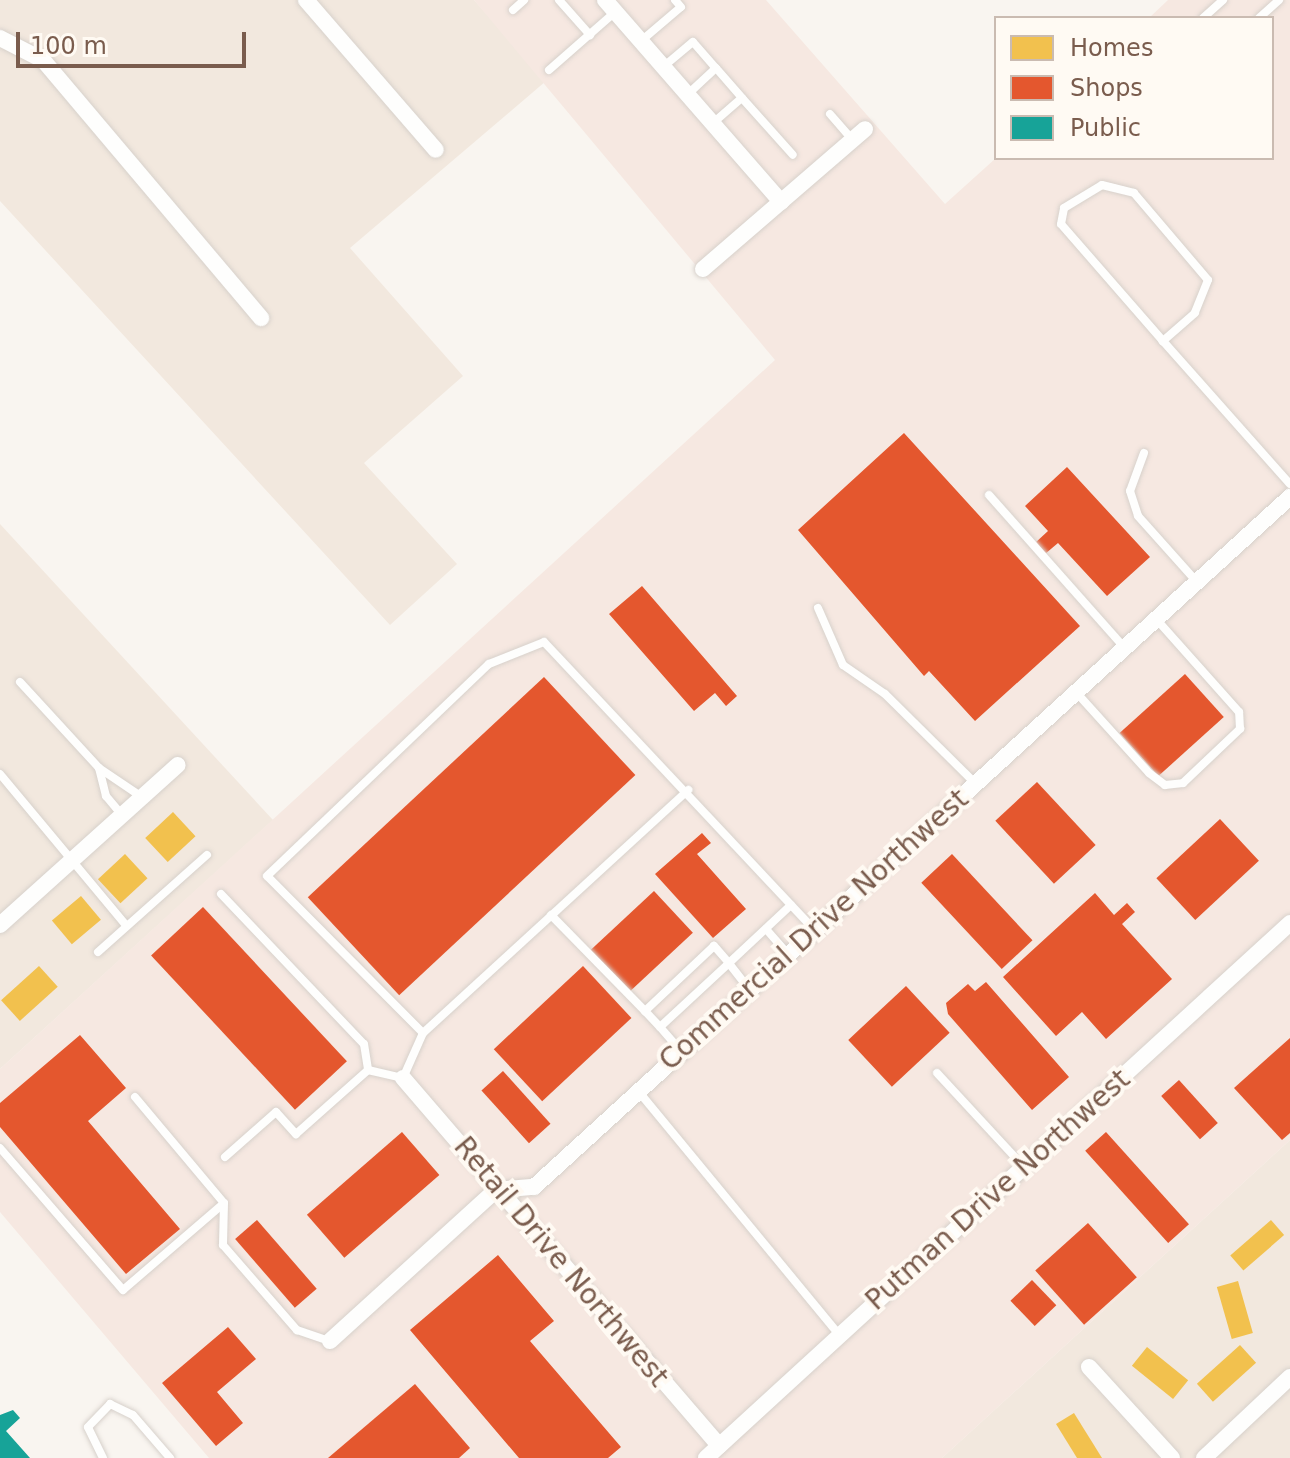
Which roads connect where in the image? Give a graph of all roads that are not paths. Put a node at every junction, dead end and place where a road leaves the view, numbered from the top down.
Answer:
1 (306, 0) edge
2 (524, 0) edge
3 (559, 0) edge
4 (675, 0) edge
5 (1223, 0) edge
6 (1279, 0) edge
7 (608, 3) edge
8 (513, 10) dead end
9 (1205, 16) edge
10 (1261, 16) edge
11 (590, 35) junction
12 (0, 38) edge
13 (641, 41) junction
14 (663, 67) junction
15 (716, 68) junction
16 (549, 70) dead end
17 (687, 94) junction
18 (742, 98) junction
19 (830, 114) dead end
20 (713, 124) junction
21 (859, 134) joint
22 (436, 150) dead end
23 (793, 155) dead end
24 (781, 202) junction
25 (703, 269) dead end
26 (261, 318) dead end
27 (1163, 341) junction
28 (1144, 453) dead end
29 (1290, 484) edge
30 (989, 495) dead end
31 (1290, 497) edge
32 (1197, 582) junction
33 (818, 608) dead end
34 (1156, 619) junction
35 (1124, 647) junction
36 (20, 682) dead end
37 (1075, 691) junction
38 (178, 765) dead end
39 (99, 768) junction
40 (0, 774) edge
41 (975, 783) junction
42 (688, 790) junction
43 (142, 797) junction
44 (122, 815) junction
45 (207, 855) dead end
46 (73, 860) junction
47 (221, 894) dead end
48 (791, 905) junction
49 (551, 915) junction
50 (1290, 923) edge
51 (0, 925) edge
52 (126, 925) junction
53 (766, 929) junction
54 (814, 930) junction
55 (98, 952) dead end
56 (788, 954) junction
57 (729, 963) junction
58 (749, 989) junction
59 (645, 1011) junction
60 (660, 1027) junction
61 (423, 1033) junction
62 (681, 1051) junction
63 (368, 1070) junction
64 (937, 1073) dead end
65 (403, 1078) junction
66 (638, 1091) junction
67 (135, 1097) dead end
68 (0, 1148) edge
69 (225, 1157) dead end
70 (1023, 1166) junction
71 (496, 1190) junction
72 (224, 1203) junction
73 (839, 1335) junction
74 (330, 1341) joint
75 (1089, 1367) dead end
76 (1289, 1381) edge
77 (719, 1446) junction
78 (103, 1458) edge
79 (170, 1458) edge
80 (706, 1458) edge
81 (1172, 1458) edge
82 (1204, 1458) edge

1 - 22 street
2 - 8 lane
3 - 11 lane
4 - 13 lane
5 - 9 lane
6 - 10 lane
7 - 11 lane
7 - 13 street
11 - 16 lane
12 - 26 street
13 - 14 street
14 - 15 lane
14 - 17 street
15 - 17 lane
15 - 18 lane
17 - 20 street
18 - 20 lane
18 - 23 lane
19 - 21 lane
20 - 24 street
21 - 24 street
24 - 25 street
27 - 27 lane
27 - 29 lane
28 - 32 lane
30 - 35 lane
31 - 32 street, Commercial Drive Northwest
32 - 34 street, Commercial Drive Northwest
33 - 41 lane
34 - 35 street, Commercial Drive Northwest
34 - 37 lane
35 - 37 street, Commercial Drive Northwest
36 - 39 lane
37 - 41 street, Commercial Drive Northwest
38 - 43 street
39 - 43 lane
39 - 44 lane
40 - 46 lane
41 - 54 street, Commercial Drive Northwest
42 - 48 lane
42 - 49 lane
42 - 61 lane
43 - 44 street
44 - 46 street
45 - 52 lane
46 - 51 street
46 - 52 lane
47 - 63 lane
48 - 53 lane
48 - 54 lane
49 - 59 lane
49 - 61 lane
50 - 70 street, Putman Drive Northwest
52 - 55 lane
53 - 56 lane
53 - 57 lane
54 - 56 street, Commercial Drive Northwest
56 - 58 street, Commercial Drive Northwest
57 - 58 lane
57 - 59 lane
57 - 60 lane
58 - 62 street, Commercial Drive Northwest
59 - 60 lane
60 - 62 lane
61 - 65 lane
62 - 66 street, Commercial Drive Northwest
63 - 65 lane
63 - 69 lane
64 - 70 lane
65 - 71 street, Retail Drive Northwest
66 - 71 street, Commercial Drive Northwest
66 - 73 lane
67 - 72 lane
68 - 72 lane
70 - 73 street, Putman Drive Northwest
71 - 74 street
71 - 77 street, Retail Drive Northwest
72 - 74 lane
73 - 77 street, Putman Drive Northwest
75 - 81 street
76 - 82 street
77 - 80 street, Putman Drive Northwest
78 - 79 lane

